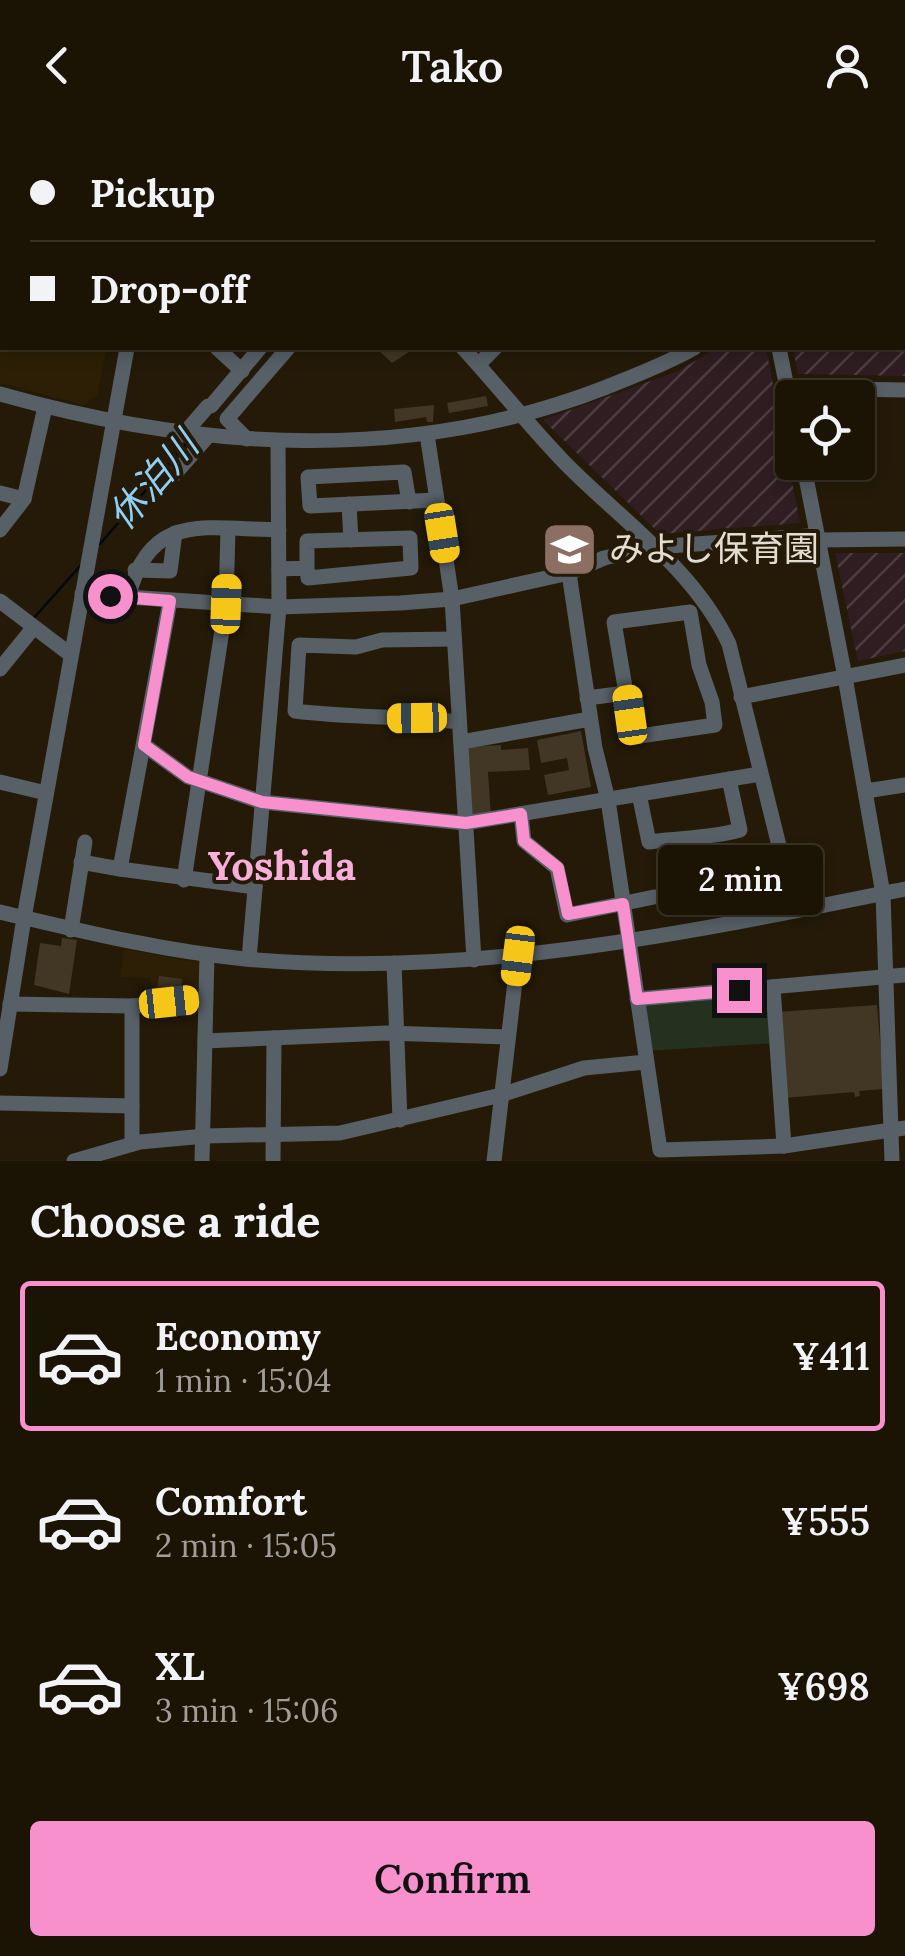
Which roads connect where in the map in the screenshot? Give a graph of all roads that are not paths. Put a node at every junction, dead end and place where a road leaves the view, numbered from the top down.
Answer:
1 (127, 350) edge
2 (219, 350) edge
3 (258, 350) edge
4 (286, 350) edge
5 (466, 350) edge
6 (492, 350) edge
7 (689, 350) edge
8 (780, 350) edge
9 (479, 364) junction
10 (242, 371) junction
11 (786, 380) edge
12 (875, 389) edge
13 (905, 390) edge
14 (0, 394) edge
15 (45, 407) junction
16 (522, 416) junction
17 (113, 423) junction
18 (426, 434) junction
19 (196, 435) junction
20 (247, 440) junction
21 (278, 442) junction
22 (173, 476) dead end
23 (806, 480) edge
24 (0, 493) edge
25 (24, 500) junction
26 (437, 500) junction
27 (408, 502) junction
28 (350, 504) junction
29 (228, 529) junction
30 (0, 530) edge
31 (279, 530) junction
32 (175, 533) junction
33 (905, 539) edge
34 (351, 540) junction
35 (818, 540) junction
36 (654, 547) junction
37 (308, 568) junction
38 (279, 569) junction
39 (136, 570) junction
40 (568, 573) junction
41 (82, 594) junction
42 (128, 598) junction
43 (452, 599) junction
44 (170, 601) junction
45 (0, 602) edge
46 (226, 604) junction
47 (279, 607) junction
48 (30, 624) junction
49 (454, 639) junction
50 (71, 655) junction
51 (905, 665) edge
52 (0, 670) edge
53 (845, 677) junction
54 (626, 693) junction
55 (741, 697) junction
56 (587, 698) junction
57 (590, 719) junction
58 (459, 722) junction
59 (460, 742) junction
60 (144, 745) junction
61 (760, 774) junction
62 (730, 779) junction
63 (198, 780) junction
64 (0, 782) edge
65 (905, 785) edge
66 (866, 791) junction
67 (46, 792) junction
68 (639, 794) junction
69 (608, 800) junction
70 (262, 802) junction
71 (521, 814) junction
72 (466, 823) junction
73 (86, 842) dead end
74 (81, 862) junction
75 (120, 869) junction
76 (184, 880) junction
77 (255, 887) junction
78 (905, 889) edge
79 (882, 894) junction
80 (654, 898) dead end
81 (623, 904) junction
82 (795, 910) junction
83 (0, 912) edge
84 (24, 918) junction
85 (70, 930) junction
86 (628, 941) junction
87 (207, 955) junction
88 (518, 956) junction
89 (249, 959) junction
90 (474, 960) junction
91 (394, 964) junction
92 (905, 975) edge
93 (884, 977) junction
94 (773, 986) junction
95 (206, 999) junction
96 (637, 999) junction
97 (132, 1006) junction
98 (6, 1012) edge
99 (396, 1032) junction
100 (508, 1037) junction
101 (274, 1038) junction
102 (204, 1041) junction
103 (646, 1062) junction
104 (897, 1066) edge
105 (0, 1069) edge
106 (502, 1094) junction
107 (0, 1103) edge
108 (132, 1106) junction
109 (400, 1120) junction
110 (898, 1129) edge
111 (204, 1136) junction
112 (275, 1137) junction
113 (815, 1142) junction
114 (132, 1144) junction
115 (784, 1146) junction
116 (705, 1155) edge
117 (74, 1161) edge
118 (202, 1161) edge
119 (273, 1161) edge
120 (494, 1161) edge
121 (815, 1161) edge
122 (892, 1161) edge

1 - 17 street
2 - 10 street
3 - 10 street
4 - 20 street
5 - 9 street
6 - 9 street
7 - 16 street
8 - 11 street
9 - 16 street
10 - 19 street
12 - 13 street
14 - 15 street
15 - 17 street
15 - 25 street
16 - 18 street
16 - 36 street
17 - 19 street
17 - 41 street
18 - 21 street
18 - 26 street
19 - 20 street
19 - 22 street
20 - 21 street
21 - 31 street
23 - 35 street
24 - 25 street
25 - 30 street
26 - 27 street
26 - 43 street
27 - 28 street
27 - 28 street
28 - 34 street
29 - 31 street
29 - 32 street
29 - 46 street
31 - 38 street
32 - 39 street
32 - 39 street
33 - 35 street
34 - 37 street
34 - 37 street
35 - 36 street
35 - 53 street
36 - 40 street
36 - 55 street
37 - 38 street
38 - 47 street
39 - 42 street
40 - 43 street
40 - 56 street
41 - 42 street
41 - 50 street
42 - 44 street
43 - 47 street
43 - 49 street
44 - 46 street
44 - 60 street
45 - 48 street
46 - 47 street
46 - 63 street
47 - 70 street
48 - 50 street
48 - 52 street
49 - 58 street
49 - 58 street
50 - 67 street
51 - 53 street
53 - 55 street
53 - 66 street
54 - 54 street
54 - 56 street
55 - 61 street
56 - 57 street
57 - 59 street
57 - 69 street
58 - 59 street
59 - 72 street
60 - 63 street
60 - 75 street
61 - 62 street
61 - 82 street
62 - 68 street
62 - 68 street
63 - 70 street
63 - 76 street
64 - 67 street
65 - 66 street
66 - 79 street
67 - 84 street
68 - 69 street
69 - 71 street
69 - 81 street
70 - 72 street
70 - 77 street
71 - 72 street
71 - 81 street
72 - 90 street
73 - 74 street
74 - 75 street
74 - 85 street
75 - 76 street
76 - 77 street
77 - 89 street
78 - 79 street
79 - 82 street
79 - 93 street
80 - 81 street
81 - 86 street
82 - 86 street
83 - 84 street
84 - 85 street
84 - 98 street
85 - 87 street
86 - 88 street
86 - 96 street
87 - 89 street
87 - 95 street
88 - 90 street
88 - 100 street
89 - 91 street
90 - 91 street
91 - 99 street
92 - 93 street
93 - 94 street
93 - 104 street
94 - 96 street
94 - 115 street
95 - 97 street
95 - 102 street
96 - 103 street
97 - 98 street
97 - 108 street
98 - 105 street
99 - 100 street
99 - 101 street
99 - 109 street
100 - 106 street
101 - 102 street
101 - 112 street
102 - 111 street
103 - 106 street
103 - 116 street
104 - 110 street
106 - 109 street
106 - 120 street
107 - 108 street
108 - 114 street
109 - 112 street
110 - 113 street
110 - 122 street
111 - 112 street
111 - 114 street
111 - 118 street
112 - 119 street
113 - 115 street
113 - 121 street
114 - 117 street
115 - 116 street

